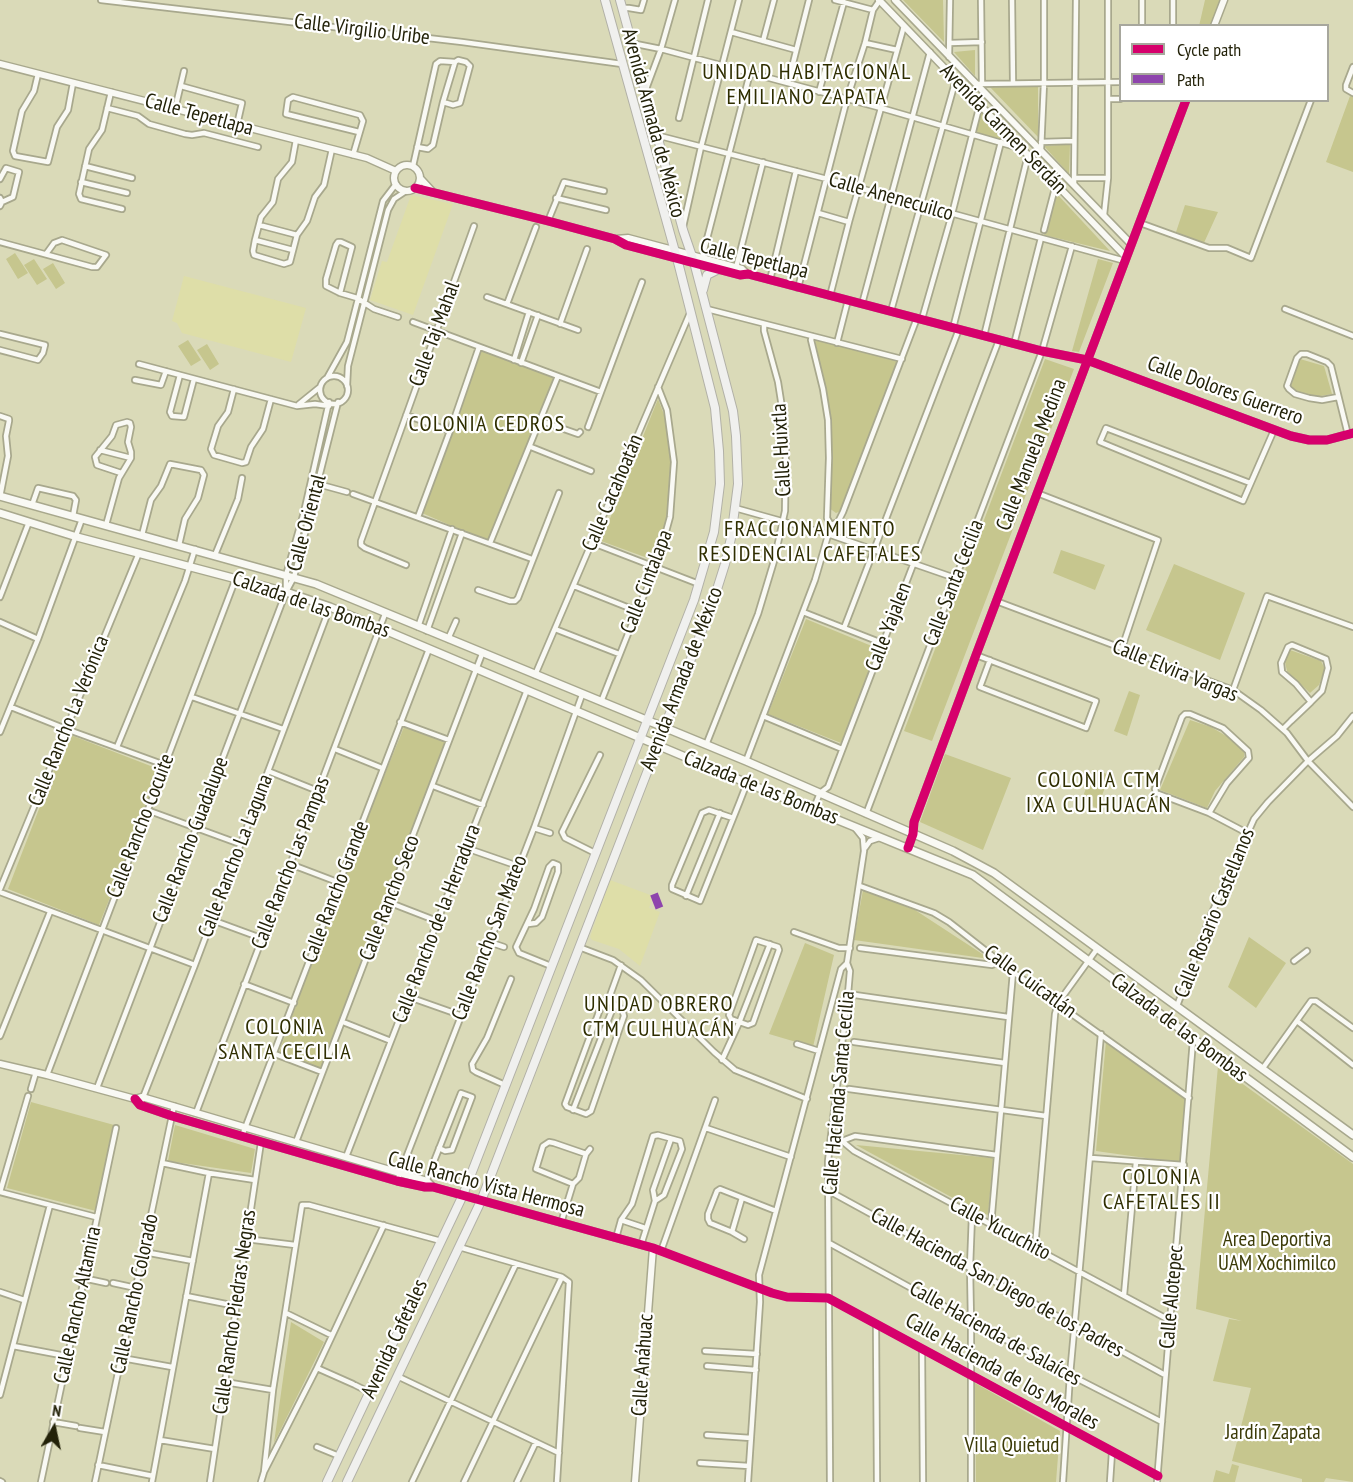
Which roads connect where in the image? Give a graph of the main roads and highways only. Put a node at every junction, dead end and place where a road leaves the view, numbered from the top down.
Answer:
1 (605, 0) edge
2 (621, 4) edge
3 (719, 269) road end
4 (702, 295) junction
5 (0, 496) edge
6 (0, 513) edge
7 (645, 721) junction
8 (664, 728) junction
9 (639, 737) junction
10 (657, 745) junction
11 (953, 851) junction
12 (948, 864) junction
13 (1353, 1135) edge
14 (1353, 1157) edge
15 (463, 1195) joint
16 (481, 1201) joint
17 (327, 1482) edge
18 (346, 1482) edge

1 - 7 main road, Avenida Armada de México
2 - 4 main road, Avenida Armada de México
3 - 4 main road
4 - 8 main road, Avenida Armada de México
5 - 7 main road, Calzada de las Bombas
6 - 9 main road, Calzada de las Bombas
7 - 8 main road, Calzada de las Bombas
7 - 9 main road, Avenida Armada de México
8 - 10 main road, Avenida Armada de México
8 - 11 main road, Calzada de las Bombas
9 - 10 main road, Calzada de las Bombas
9 - 15 main road, Avenida Armada de México
10 - 12 main road, Calzada de las Bombas
10 - 16 main road, Avenida Armada de México
11 - 12 main road
11 - 13 main road, Calzada de las Bombas
12 - 14 main road, Calzada de las Bombas
15 - 17 main road, Avenida Cafetales
16 - 18 main road, Avenida Cafetales

